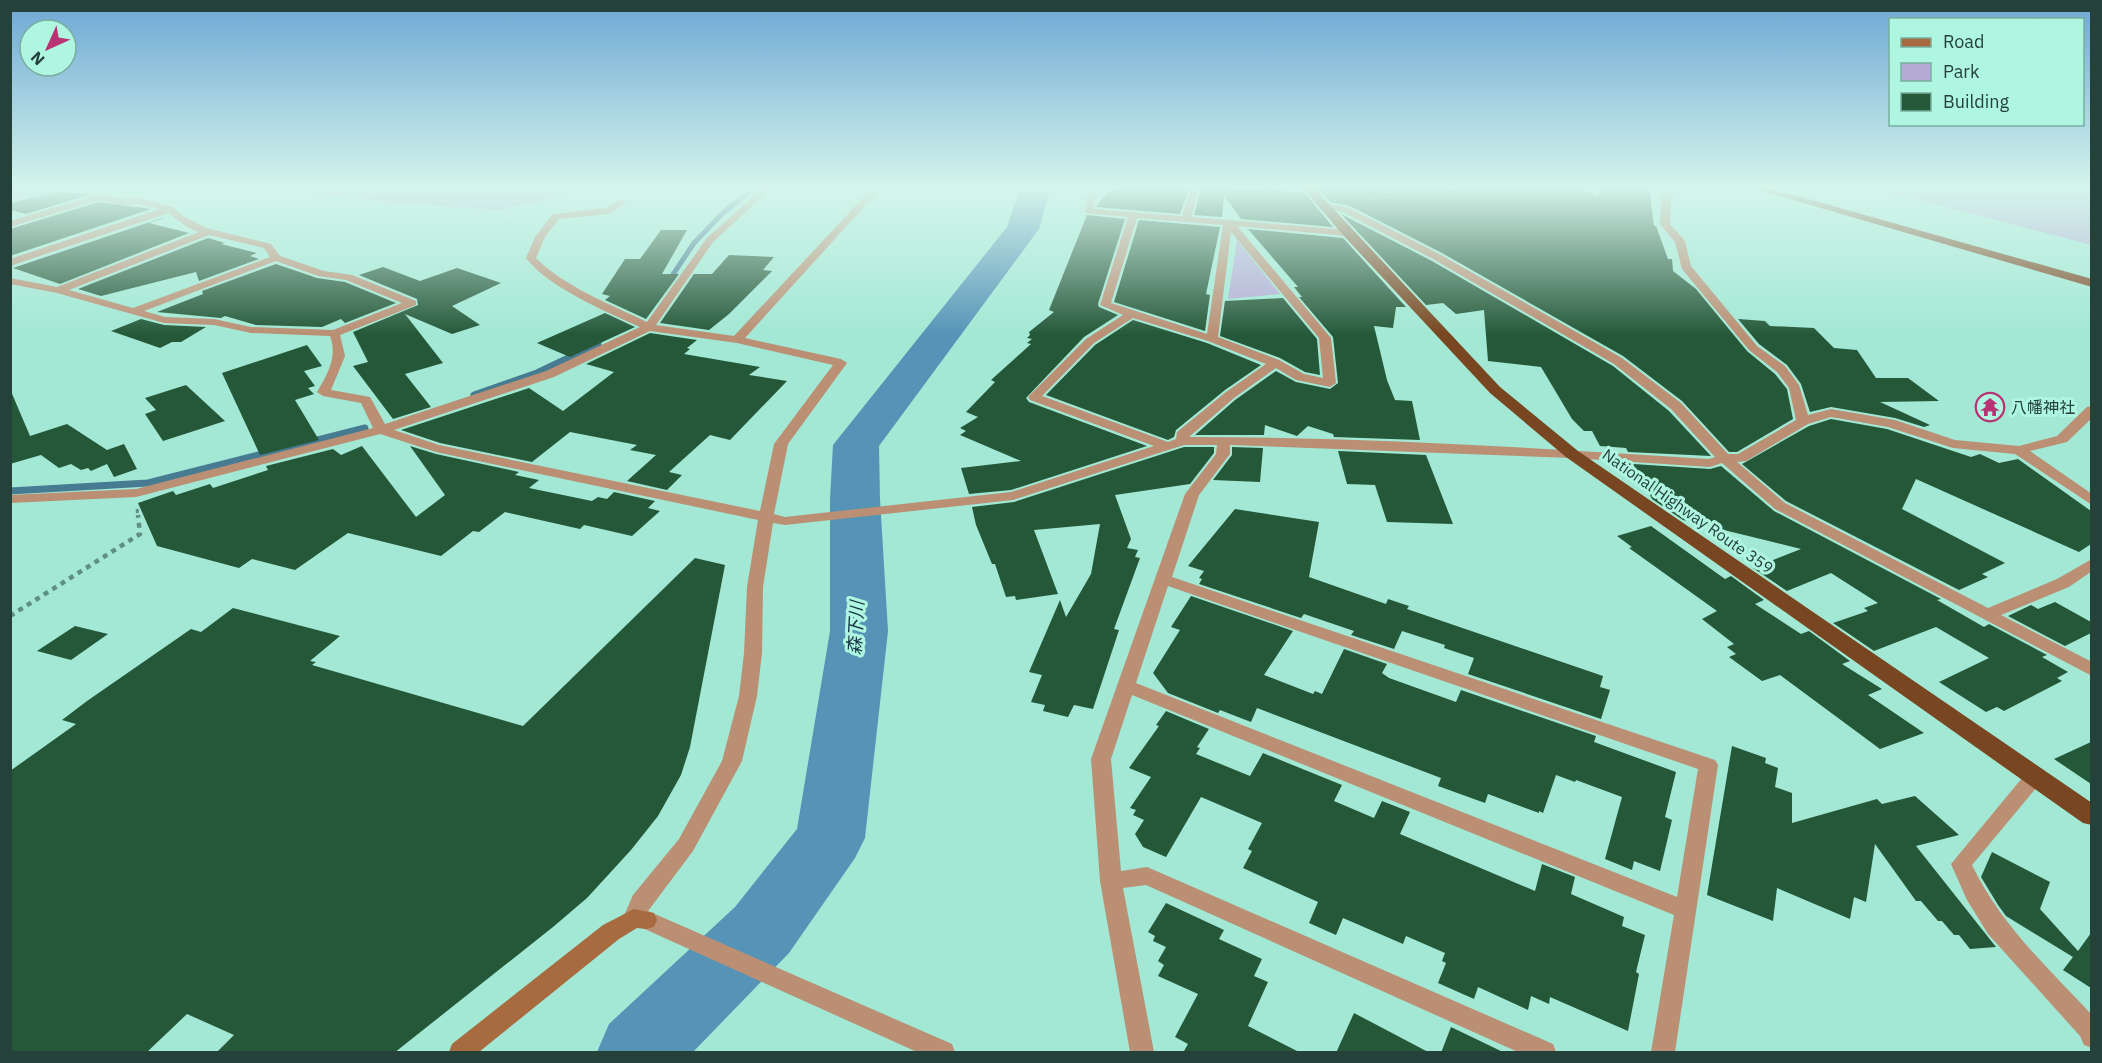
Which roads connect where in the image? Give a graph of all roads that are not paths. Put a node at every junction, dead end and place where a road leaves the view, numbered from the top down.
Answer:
1 (91, 236) edge
2 (200, 236) edge
3 (224, 236) edge
4 (541, 236) edge
5 (715, 236) edge
6 (833, 236) edge
7 (1127, 236) edge
8 (1226, 236) edge
9 (1239, 236) edge
10 (1349, 236) edge
11 (1396, 236) edge
12 (1675, 236) edge
13 (1924, 236) edge
14 (1964, 236) edge
15 (276, 258) junction
16 (10, 263) edge
17 (2091, 271) edge
18 (10, 281) edge
19 (2091, 283) edge
20 (58, 290) junction
21 (131, 312) junction
22 (1132, 314) junction
23 (642, 324) junction
24 (334, 333) junction
25 (1212, 339) junction
26 (737, 340) junction
27 (1275, 363) junction
28 (2091, 410) edge
29 (1803, 421) junction
30 (381, 430) junction
31 (1183, 441) junction
32 (1224, 441) junction
33 (1167, 446) junction
34 (2019, 450) junction
35 (1572, 454) junction
36 (1724, 458) junction
37 (10, 499) edge
38 (2091, 501) edge
39 (766, 517) junction
40 (2091, 564) edge
41 (1163, 579) junction
42 (1987, 615) junction
43 (2091, 670) edge
44 (1126, 686) junction
45 (2034, 777) junction
46 (2091, 816) edge
47 (1111, 881) junction
48 (1685, 910) junction
49 (640, 919) junction
50 (2091, 1037) edge
51 (461, 1053) edge
52 (944, 1053) edge
53 (1142, 1053) edge
54 (1544, 1053) edge
55 (1663, 1053) edge

1 - 16 street
2 - 20 street
3 - 15 street
4 - 23 street
5 - 23 street
6 - 26 street
7 - 22 street
8 - 25 street
9 - 27 street
10 - 35 highway, National Highway Route 359
11 - 36 street
12 - 29 street
13 - 19 highway
14 - 17 highway
15 - 21 street
15 - 24 street
18 - 20 street
20 - 21 street
21 - 24 street
22 - 25 street
22 - 33 street
23 - 26 street
23 - 30 street
24 - 30 street
25 - 27 street
26 - 39 street
27 - 31 street
28 - 34 street
29 - 34 street
29 - 36 street
30 - 37 street
30 - 39 street
31 - 32 street
31 - 33 street
32 - 35 street
32 - 41 street
33 - 39 street
34 - 38 street
35 - 36 street
35 - 45 highway, National Highway Route 359
36 - 42 street
39 - 49 street
40 - 42 street
41 - 44 street
41 - 48 street
42 - 43 street
44 - 47 street
44 - 48 street
45 - 46 highway, National Highway Route 359
45 - 50 street
47 - 53 street
47 - 54 street
48 - 55 street
49 - 51 street
49 - 52 street

